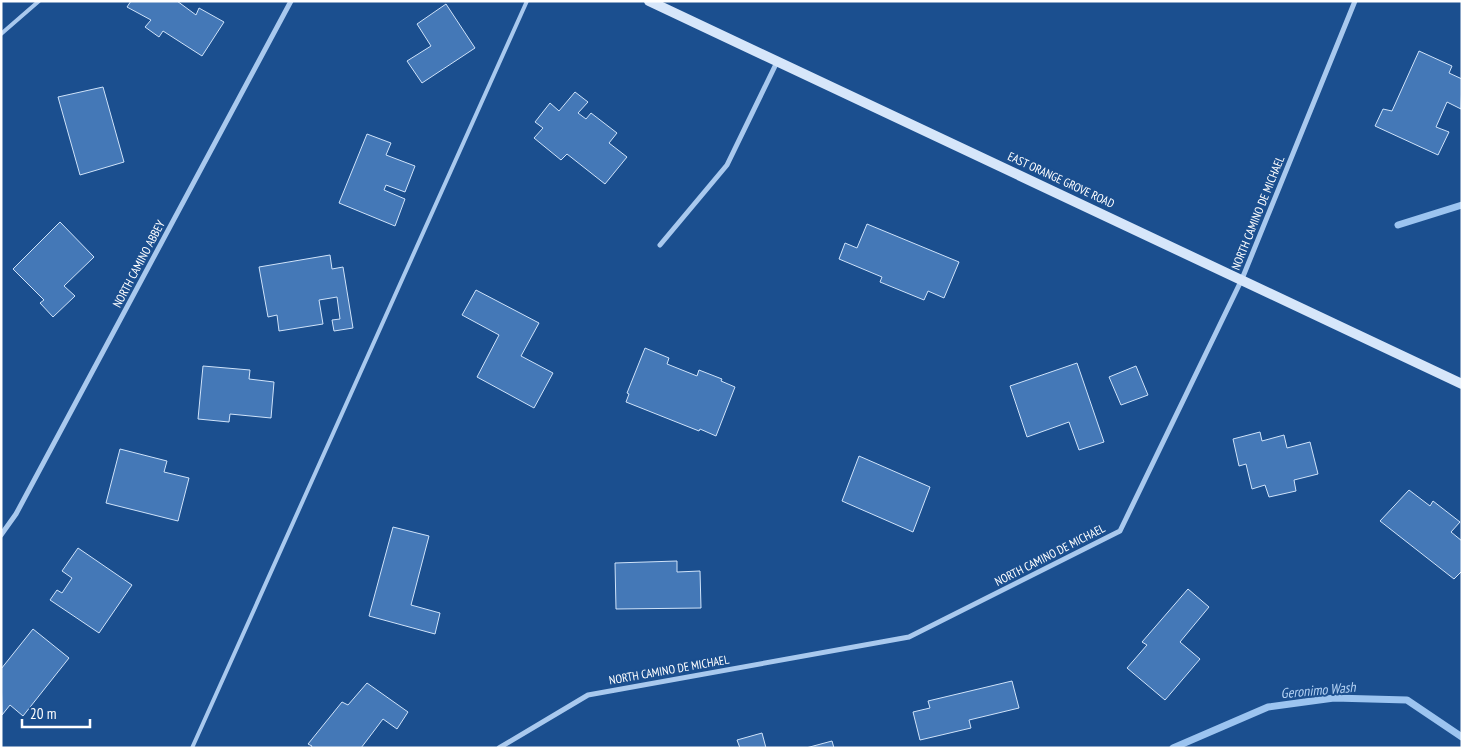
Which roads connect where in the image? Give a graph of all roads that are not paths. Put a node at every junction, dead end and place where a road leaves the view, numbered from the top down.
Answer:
1 (38, 1) edge
2 (291, 1) edge
3 (527, 1) edge
4 (649, 1) edge
5 (1355, 1) edge
6 (1, 34) edge
7 (777, 61) junction
8 (660, 245) dead end
9 (1242, 279) junction
10 (1462, 384) edge
11 (1, 535) edge
12 (192, 748) edge
13 (499, 748) edge

1 - 6 lane
2 - 11 street, NORTH CAMINO ABBEY
3 - 12 lane
4 - 7 main road, EAST ORANGE GROVE ROAD
5 - 9 street, NORTH CAMINO DE MICHAEL
7 - 8 street
7 - 9 main road, EAST ORANGE GROVE ROAD
9 - 10 main road, EAST ORANGE GROVE ROAD
9 - 13 street, NORTH CAMINO DE MICHAEL

